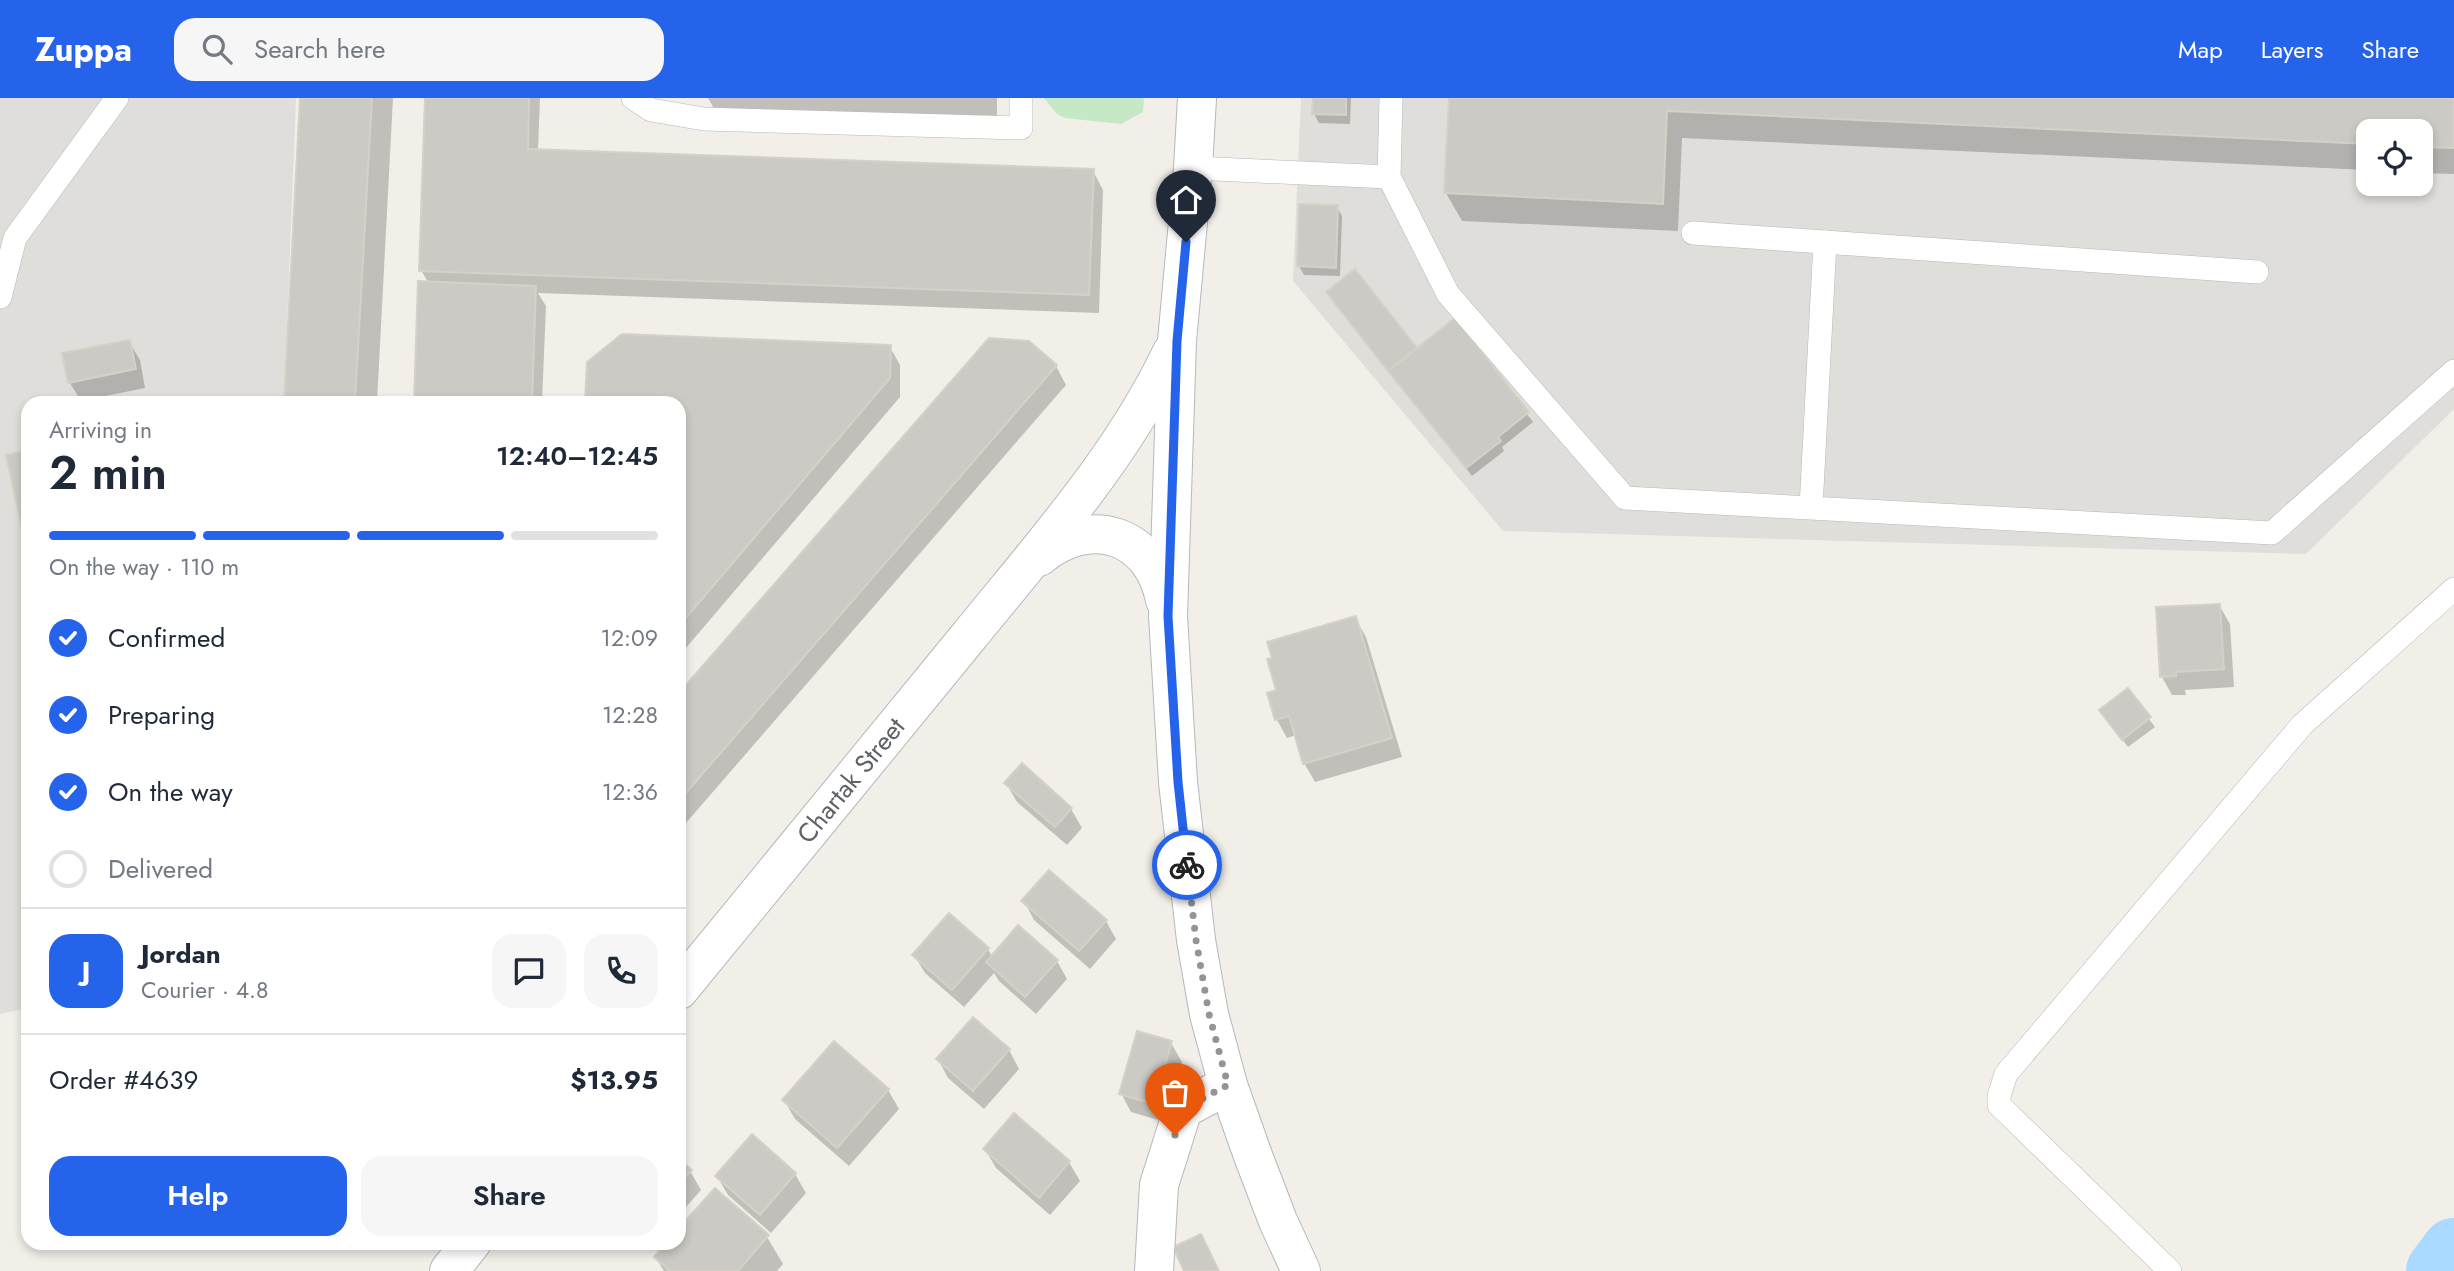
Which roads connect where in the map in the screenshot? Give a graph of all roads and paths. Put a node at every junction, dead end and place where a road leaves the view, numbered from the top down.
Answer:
1 (117, 98) edge
2 (633, 98) edge
3 (1021, 98) edge
4 (1197, 98) edge
5 (1391, 98) edge
6 (1193, 168) junction
7 (1389, 177) junction
8 (1693, 233) dead end
9 (1825, 242) junction
10 (2257, 272) dead end
11 (0, 297) edge
12 (1177, 341) junction
13 (2454, 371) edge
14 (1811, 508) junction
15 (1021, 572) junction
16 (2454, 589) edge
17 (1168, 616) junction
18 (686, 981) edge
19 (1228, 1085) junction
20 (466, 1250) edge
21 (449, 1271) edge
22 (1154, 1271) edge
23 (1301, 1271) edge
24 (2170, 1271) edge

1 - 11 lane
2 - 3 lane
4 - 6 street
5 - 7 lane
6 - 7 lane
6 - 12 street
7 - 14 lane
8 - 9 lane
9 - 10 lane
9 - 14 lane
12 - 15 street, Chartak Street
12 - 17 street
13 - 14 lane
15 - 17 street, Chartak Street
15 - 18 street, Chartak Street
16 - 24 lane
17 - 19 street
19 - 22 street
19 - 23 street
20 - 21 street

